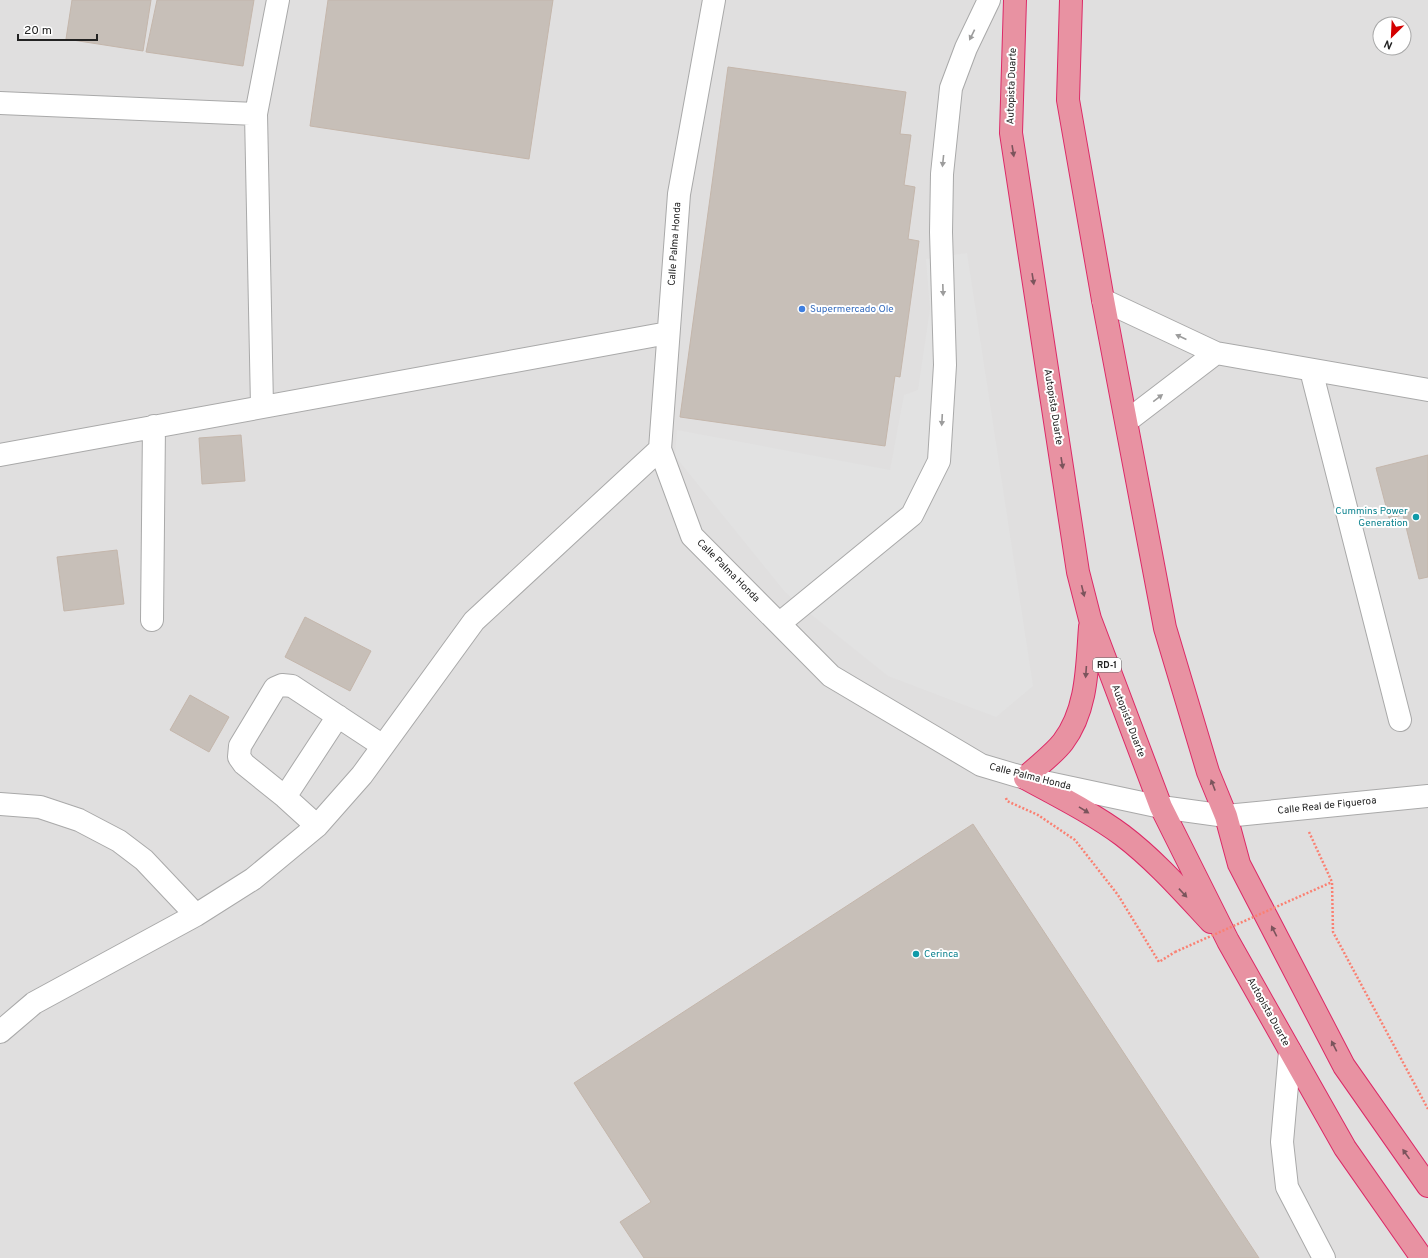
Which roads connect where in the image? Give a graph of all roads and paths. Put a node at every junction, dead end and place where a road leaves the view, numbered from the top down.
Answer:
1 (278, 0) edge
2 (714, 0) edge
3 (989, 0) edge
4 (1015, 0) edge
5 (1071, 0) edge
6 (0, 103) edge
7 (256, 114) junction
8 (1103, 300) junction
9 (668, 333) junction
10 (1216, 353) junction
11 (1311, 370) junction
12 (1428, 390) edge
13 (262, 406) junction
14 (1127, 421) junction
15 (154, 426) junction
16 (660, 449) junction
17 (0, 455) edge
18 (1090, 619) junction
19 (152, 620) dead end
20 (780, 624) junction
21 (338, 716) junction
22 (1400, 720) dead end
23 (383, 746) junction
24 (998, 770) junction
25 (1025, 778) junction
26 (1428, 796) edge
27 (285, 797) junction
28 (0, 804) edge
29 (1161, 807) junction
30 (1298, 809) junction
31 (1226, 816) junction
32 (317, 826) junction
33 (1332, 882) junction
34 (196, 916) junction
35 (1228, 941) junction
36 (0, 1032) edge
37 (1290, 1051) junction
38 (1428, 1109) edge
39 (1428, 1186) edge
40 (1324, 1258) edge
41 (1422, 1258) edge

1 - 7 street
2 - 9 street, Calle Palma Honda
3 -> 20 street
4 -> 18 highway, Autopista Duarte / RD-1
5 - 8 highway
6 - 7 street
7 - 13 street
10 -> 8 street
8 - 14 highway
9 - 13 street
9 - 16 street, Calle Palma Honda
10 - 11 street
14 -> 10 street
11 - 12 street
11 - 22 street
13 - 15 street
31 -> 14 highway
15 - 17 street
15 - 19 street
16 - 20 street, Calle Palma Honda
16 - 23 street
18 -> 25 highway
18 - 29 highway, Autopista Duarte / RD-1
20 - 24 street, Calle Palma Honda
21 - 23 street
21 - 27 street
21 - 27 street
23 - 32 street
24 - 25 street, Calle Palma Honda
24 - 33 path, bridge
25 - 29 street, Calle Palma Honda
25 -> 35 highway
26 - 30 street, Calle Real de Figueroa
27 - 32 street
28 - 34 street
29 - 31 street, Calle Palma Honda
29 - 35 highway, Autopista Duarte / RD-1
30 - 31 street, Calle Real de Figueroa
30 - 33 path
39 -> 31 highway
32 - 34 street
33 - 38 path
34 - 36 street
35 - 37 highway, Autopista Duarte / RD-1
37 - 40 street
37 - 41 highway, Autopista Duarte / RD-1

